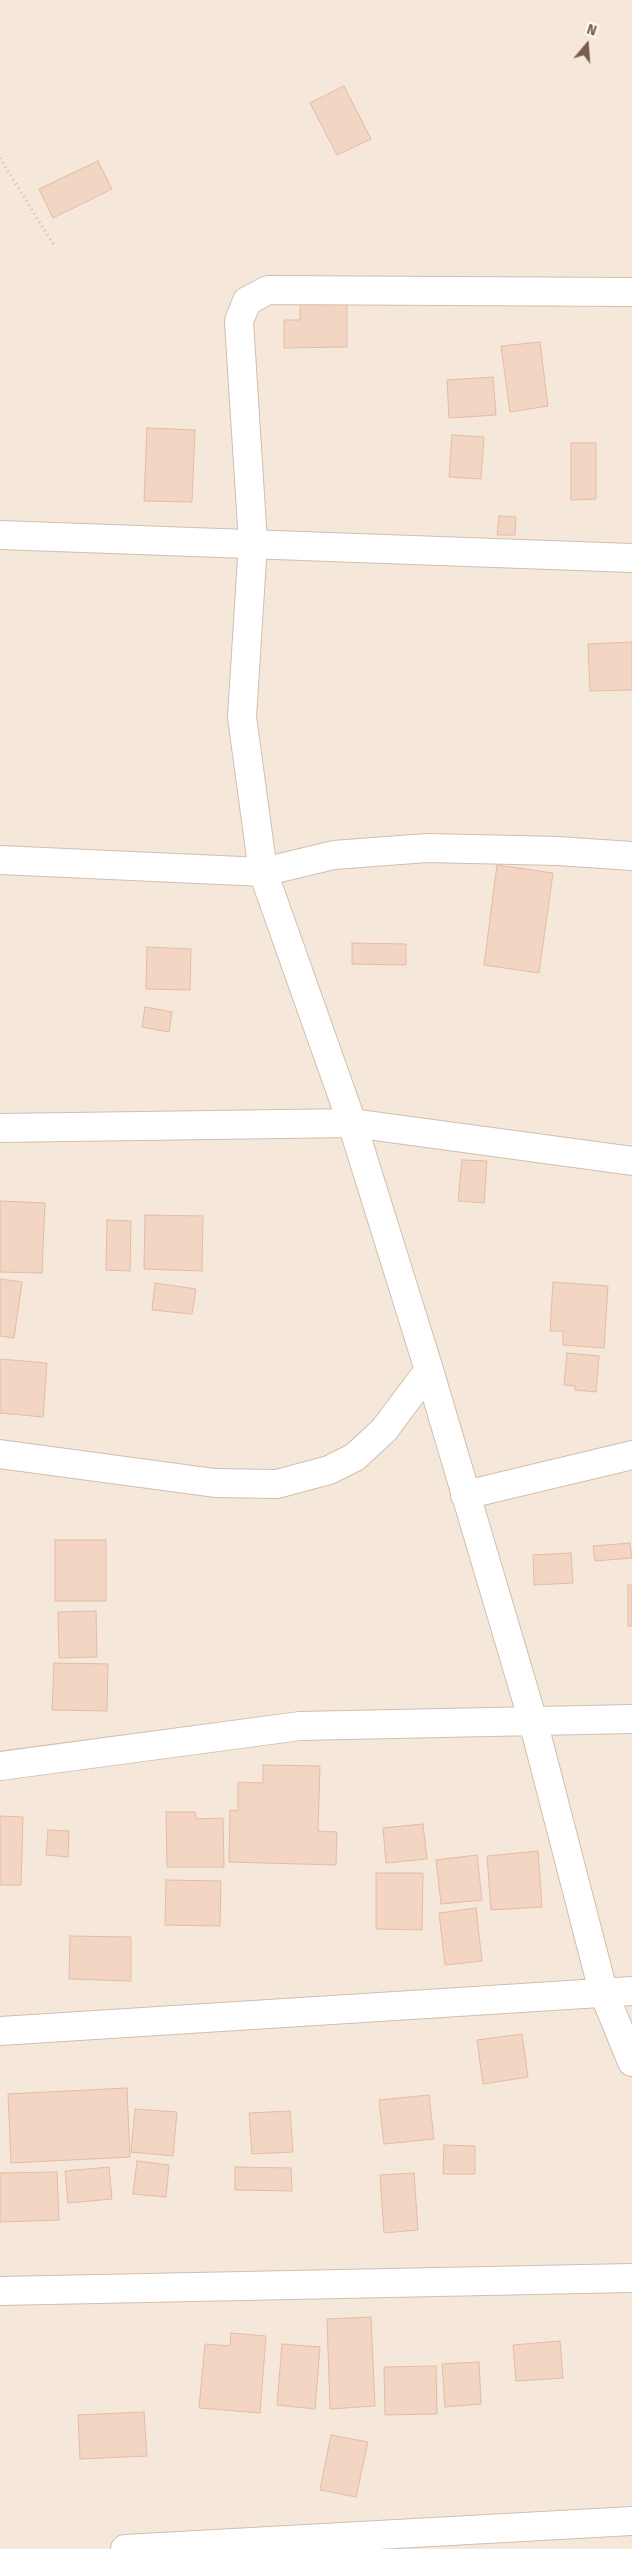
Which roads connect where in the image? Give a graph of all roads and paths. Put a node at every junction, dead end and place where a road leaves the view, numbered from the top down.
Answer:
1 (0, 158) edge
2 (55, 247) dead end
3 (632, 292) edge
4 (0, 535) edge
5 (253, 543) junction
6 (632, 558) edge
7 (632, 856) edge
8 (0, 860) edge
9 (263, 872) junction
10 (352, 1123) junction
11 (0, 1128) edge
12 (632, 1161) edge
13 (429, 1370) junction
14 (0, 1454) edge
15 (632, 1455) edge
16 (465, 1495) junction
17 (632, 1719) edge
18 (533, 1721) junction
19 (0, 1766) edge
20 (632, 1991) edge
21 (604, 1992) junction
22 (0, 2031) edge
23 (632, 2062) edge
24 (632, 2278) edge
25 (0, 2291) edge
26 (632, 2521) edge
27 (125, 2549) edge

1 - 2 path
3 - 5 street
4 - 5 street
5 - 6 street
5 - 9 street
7 - 9 street
8 - 9 street
9 - 10 street
10 - 11 street
10 - 12 street
10 - 13 street
13 - 14 street
13 - 16 street
15 - 16 street
16 - 18 street
17 - 18 street
18 - 19 street
18 - 21 street
20 - 21 street
21 - 22 street
21 - 23 street
24 - 25 street
26 - 27 street

